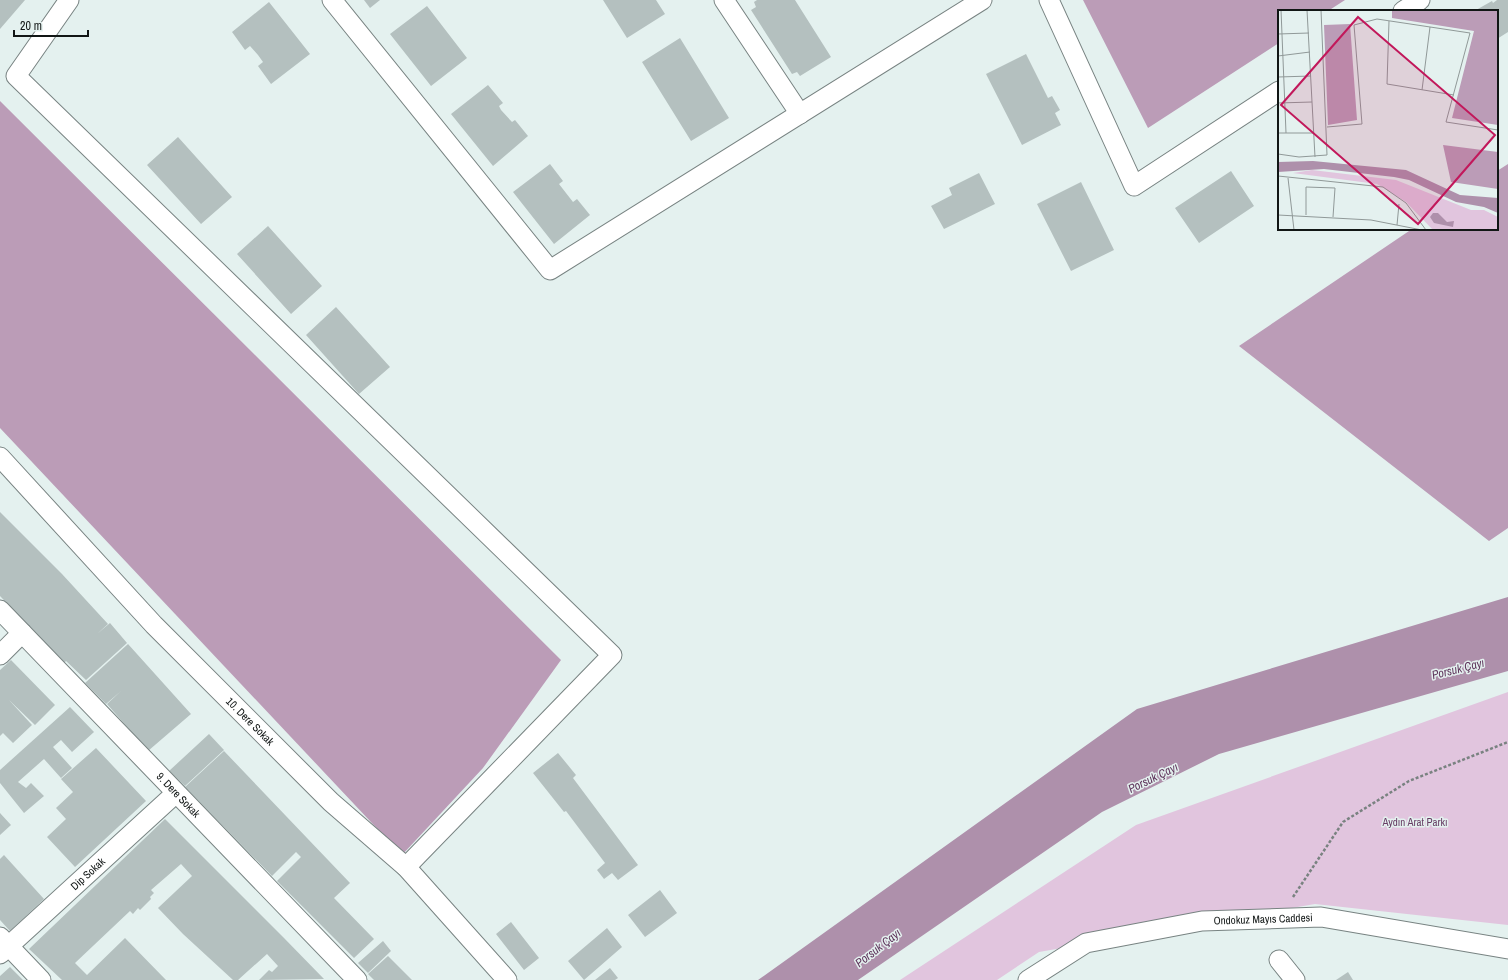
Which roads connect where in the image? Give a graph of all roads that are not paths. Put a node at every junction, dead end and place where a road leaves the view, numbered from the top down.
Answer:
1 (69, 0) edge
2 (332, 0) edge
3 (724, 0) edge
4 (982, 0) edge
5 (1049, 0) edge
6 (1420, 0) edge
7 (1405, 10) edge
8 (1278, 92) edge
9 (800, 114) junction
10 (0, 457) edge
11 (0, 610) edge
12 (22, 633) junction
13 (0, 655) edge
14 (176, 793) junction
15 (406, 867) junction
16 (3, 946) edge
17 (1508, 948) edge
18 (1279, 960) dead end
19 (41, 980) edge
20 (357, 980) edge
21 (506, 980) edge
22 (1028, 980) edge
23 (1296, 980) edge

1 - 15 street
2 - 9 street
3 - 9 street
4 - 9 street
5 - 8 street
6 - 7 street
10 - 15 street, 10. Dere Sokak
11 - 12 street, 9. Dere Sokak
12 - 13 street
12 - 14 street, 9. Dere Sokak
14 - 16 street, Dip Sokak
14 - 20 street, 9. Dere Sokak
15 - 21 street, 10. Dere Sokak
16 - 19 street
17 - 22 street, Ondokuz Mayıs Caddesi
18 - 23 street

